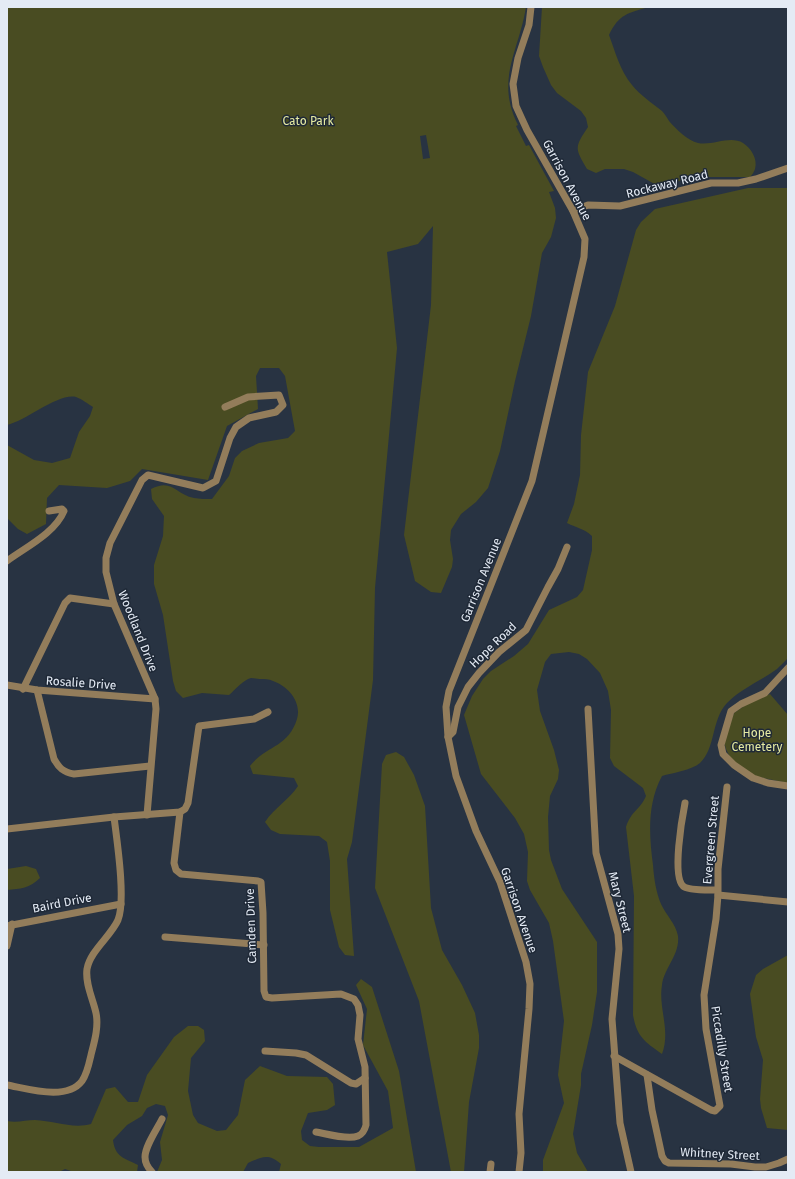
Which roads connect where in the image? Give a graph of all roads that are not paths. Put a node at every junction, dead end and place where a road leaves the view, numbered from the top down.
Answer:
1 (531, 7) edge
2 (788, 168) edge
3 (573, 210) junction
4 (224, 408) dead end
5 (49, 511) dead end
6 (567, 547) dead end
7 (7, 561) edge
8 (114, 604) junction
9 (788, 668) edge
10 (7, 685) edge
11 (23, 689) junction
12 (37, 690) junction
13 (154, 699) junction
14 (588, 709) dead end
15 (268, 712) dead end
16 (448, 737) junction
17 (150, 766) junction
18 (788, 786) edge
19 (728, 787) dead end
20 (685, 803) dead end
21 (180, 812) junction
22 (146, 815) junction
23 (114, 817) junction
24 (7, 829) edge
25 (718, 892) junction
26 (788, 902) edge
27 (121, 904) junction
28 (9, 925) edge
29 (165, 937) dead end
30 (264, 945) junction
31 (7, 946) edge
32 (265, 1051) dead end
33 (614, 1056) junction
34 (647, 1075) junction
35 (365, 1078) junction
36 (7, 1085) edge
37 (162, 1118) dead end
38 (316, 1132) dead end
39 (788, 1159) edge
40 (491, 1164) dead end
41 (152, 1172) edge
42 (490, 1172) edge
43 (519, 1172) edge
44 (630, 1172) edge

1 - 3 street, Garrison Avenue
2 - 3 street, Rockaway Road
3 - 16 street, Garrison Avenue
4 - 8 street, Woodland Drive
5 - 7 street
6 - 16 street, Hope Road
8 - 11 street
8 - 13 street, Woodland Drive
9 - 18 street
10 - 11 street, Rosalie Drive
11 - 12 street, Rosalie Drive
12 - 13 street, Rosalie Drive
12 - 17 street
13 - 17 street, Woodland Drive
14 - 33 street, Mary Street
15 - 21 street
16 - 43 street, Garrison Avenue
17 - 22 street, Woodland Drive
19 - 25 street, Evergreen Street
20 - 25 street
21 - 22 street
21 - 30 street, Camden Drive
22 - 23 street
23 - 24 street
23 - 27 street
25 - 26 street
25 - 34 street, Piccadilly Street
27 - 28 street, Baird Drive
27 - 36 street
28 - 31 street
29 - 30 street
30 - 35 street, Camden Drive
32 - 35 street
33 - 34 street, Piccadilly Street
33 - 44 street, Mary Street
34 - 39 street, Whitney Street
35 - 38 street, Camden Drive
37 - 41 street
40 - 42 street

